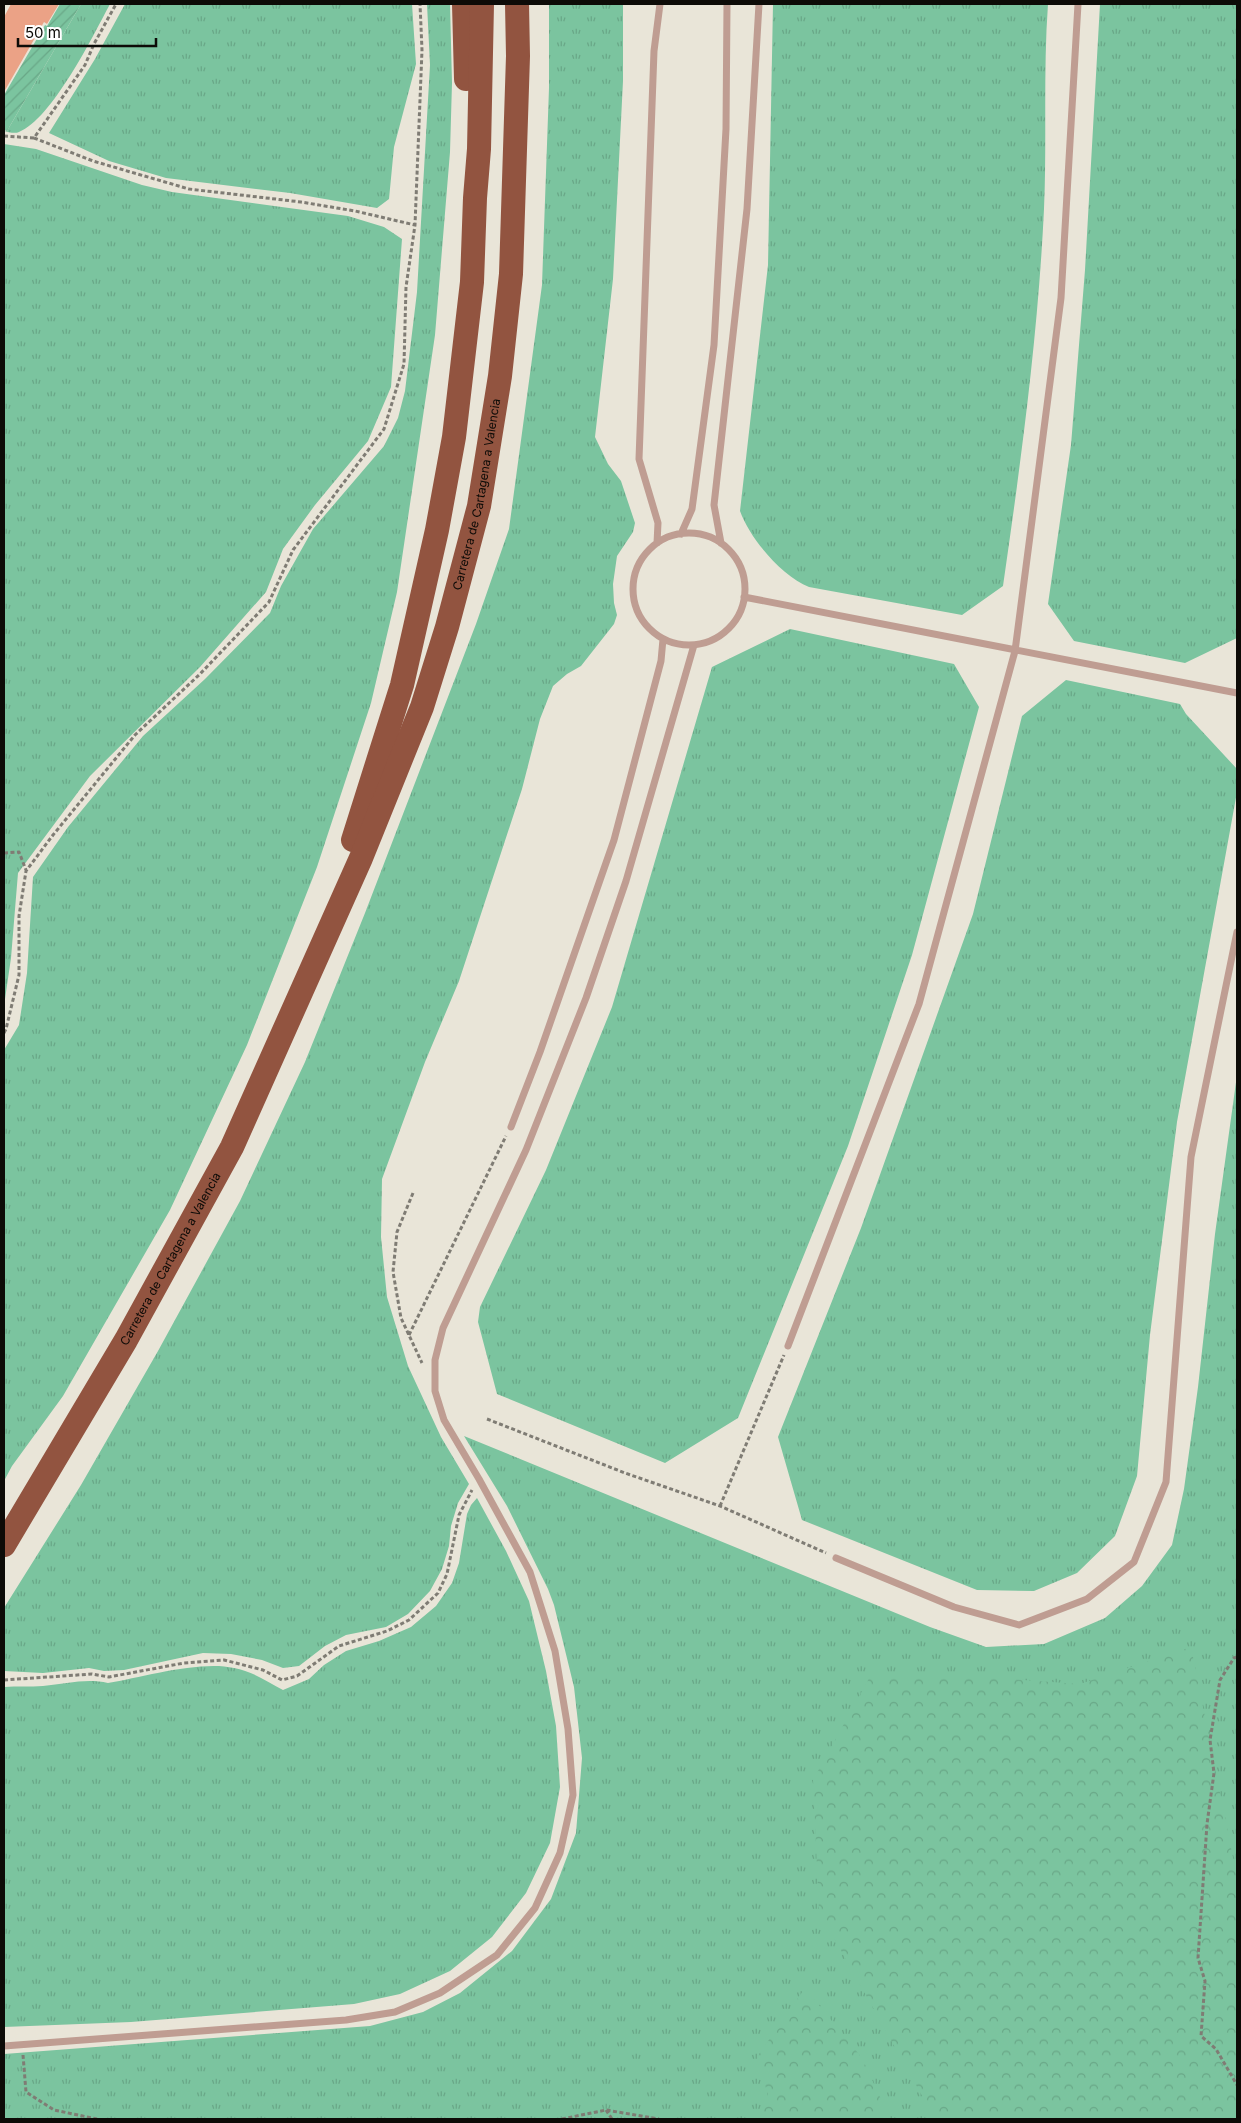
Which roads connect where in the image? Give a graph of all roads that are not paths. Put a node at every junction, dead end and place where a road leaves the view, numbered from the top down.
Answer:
1 (464, 4) edge
2 (482, 4) edge
3 (517, 4) edge
4 (660, 4) edge
5 (727, 4) edge
6 (759, 4) edge
7 (1078, 4) edge
8 (475, 198) junction
9 (681, 534) junction
10 (657, 543) junction
11 (721, 543) junction
12 (744, 597) junction
13 (663, 639) junction
14 (694, 645) junction
15 (1015, 651) junction
16 (1237, 693) edge
17 (1237, 932) edge
18 (315, 961) junction
19 (511, 1127) road end
20 (788, 1346) road end
21 (4, 1545) edge
22 (836, 1558) road end
23 (4, 2046) edge

1 - 8 highway
2 - 8 highway, Carretera de Cartagena a Valencia
3 - 18 highway, Carretera de Cartagena a Valencia
4 - 10 lane
5 - 9 lane
6 - 11 lane
7 - 15 lane
8 - 18 highway, Carretera de Cartagena a Valencia
9 - 10 lane
9 - 11 lane
10 - 13 lane
11 - 12 lane
12 - 14 lane
12 - 15 lane
13 - 14 lane
13 - 19 lane
14 - 23 lane
15 - 16 lane
15 - 20 lane
17 - 22 lane
18 - 21 highway, Carretera de Cartagena a Valencia

